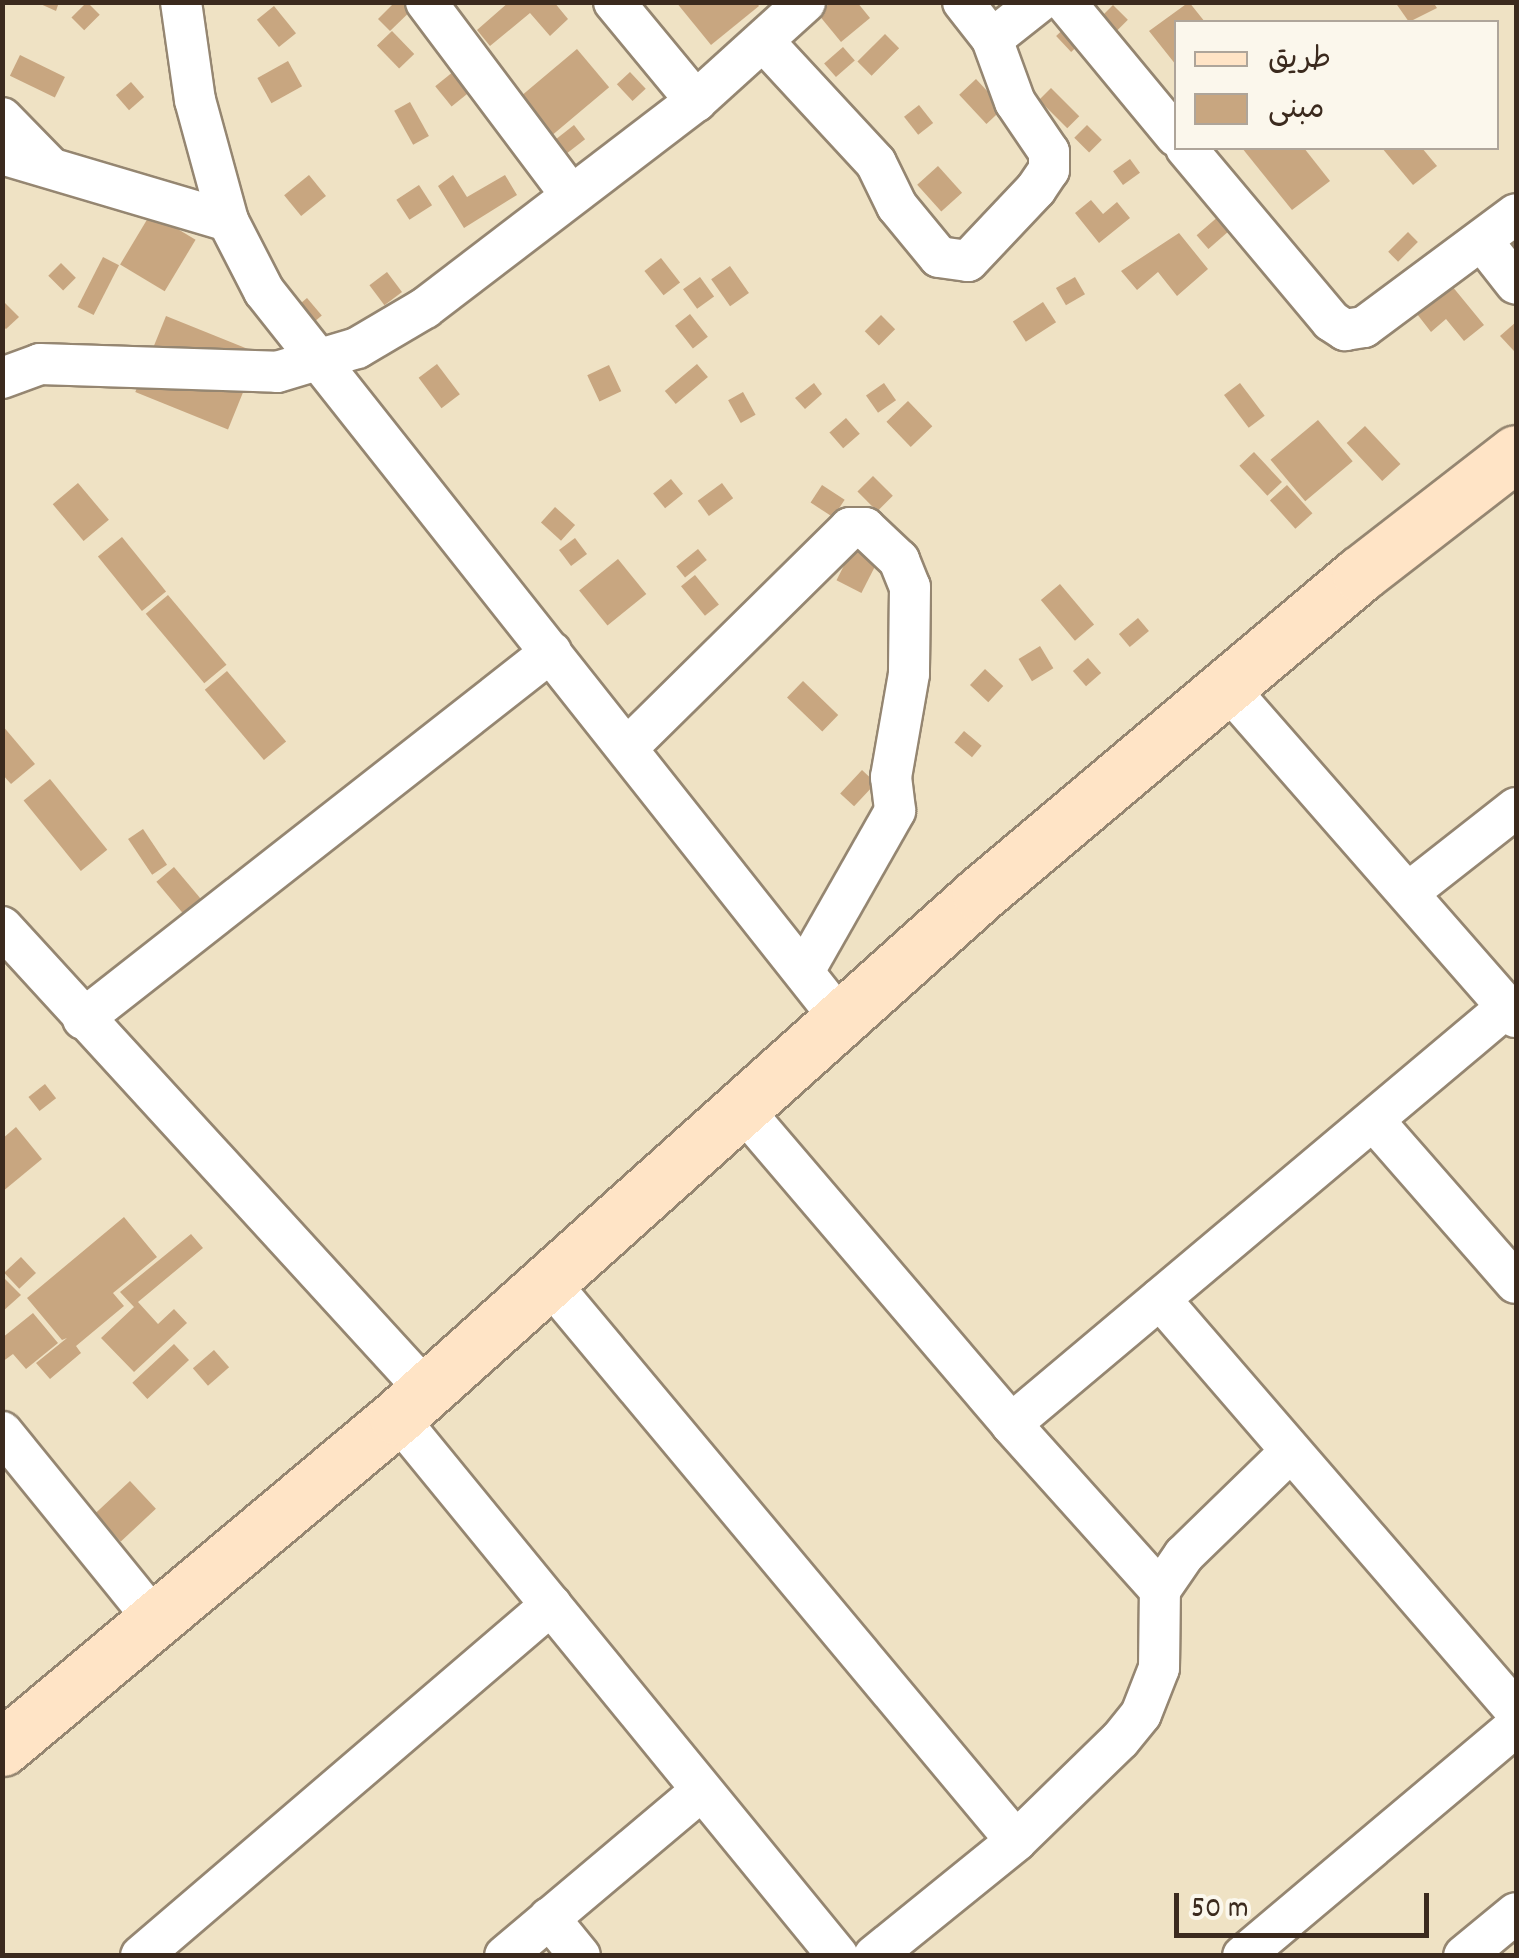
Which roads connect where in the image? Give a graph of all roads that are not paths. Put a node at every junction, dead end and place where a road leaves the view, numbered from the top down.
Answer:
1 (181, 2) edge
2 (426, 2) edge
3 (614, 2) edge
4 (806, 2) edge
5 (964, 2) edge
6 (1039, 2) edge
7 (1065, 2) edge
8 (992, 39) junction
9 (765, 43) junction
10 (696, 101) junction
11 (2, 118) edge
12 (1174, 134) edge
13 (1188, 150) edge
14 (2, 154) edge
15 (54, 171) junction
16 (571, 195) junction
17 (1516, 214) edge
18 (228, 221) junction
19 (1482, 242) junction
20 (1516, 284) edge
21 (318, 365) junction
22 (5, 371) edge
23 (1516, 453) edge
24 (550, 652) junction
25 (1226, 686) junction
26 (628, 747) junction
27 (1516, 808) edge
28 (1409, 892) junction
29 (2, 926) edge
30 (804, 971) junction
31 (1512, 1012) edge
32 (84, 1019) junction
33 (842, 1021) junction
34 (744, 1111) junction
35 (1374, 1121) junction
36 (549, 1282) junction
37 (1516, 1283) edge
38 (1160, 1299) junction
39 (412, 1403) junction
40 (1011, 1424) junction
41 (1290, 1452) junction
42 (10, 1456) edge
43 (1160, 1590) junction
44 (550, 1605) junction
45 (155, 1620) junction
46 (1516, 1712) edge
47 (1516, 1726) edge
48 (2, 1748) edge
49 (701, 1791) junction
50 (1016, 1841) junction
51 (1516, 1913) edge
52 (548, 1918) junction
53 (140, 1956) edge
54 (505, 1956) edge
55 (580, 1956) edge
56 (838, 1956) edge
57 (874, 1956) edge
58 (1243, 1956) edge
59 (1464, 1956) edge

1 - 18 street
2 - 16 street
3 - 10 street
4 - 9 street
5 - 8 street
6 - 8 street
7 - 12 street
8 - 9 street
9 - 10 street
10 - 16 street
11 - 15 street
13 - 19 street
14 - 15 street
15 - 18 street
16 - 21 street
17 - 19 street
18 - 21 street
19 - 20 street
21 - 22 street
21 - 24 street
23 - 25 street
24 - 26 street
24 - 32 street
25 - 28 street
25 - 33 street
26 - 30 street
26 - 30 street
27 - 28 street
28 - 31 street
29 - 32 street
30 - 33 street
31 - 35 street
32 - 39 street
33 - 34 street
34 - 36 street
34 - 40 street
35 - 37 street
35 - 38 street
36 - 39 street
36 - 50 street
38 - 40 street
38 - 41 street
39 - 44 street
39 - 45 street
40 - 43 street
41 - 43 street
41 - 46 street
42 - 45 street
43 - 50 street
44 - 49 street
44 - 53 street
45 - 48 street
47 - 58 street
49 - 52 street
49 - 56 street
50 - 57 street
51 - 59 street
52 - 54 street
52 - 55 street

